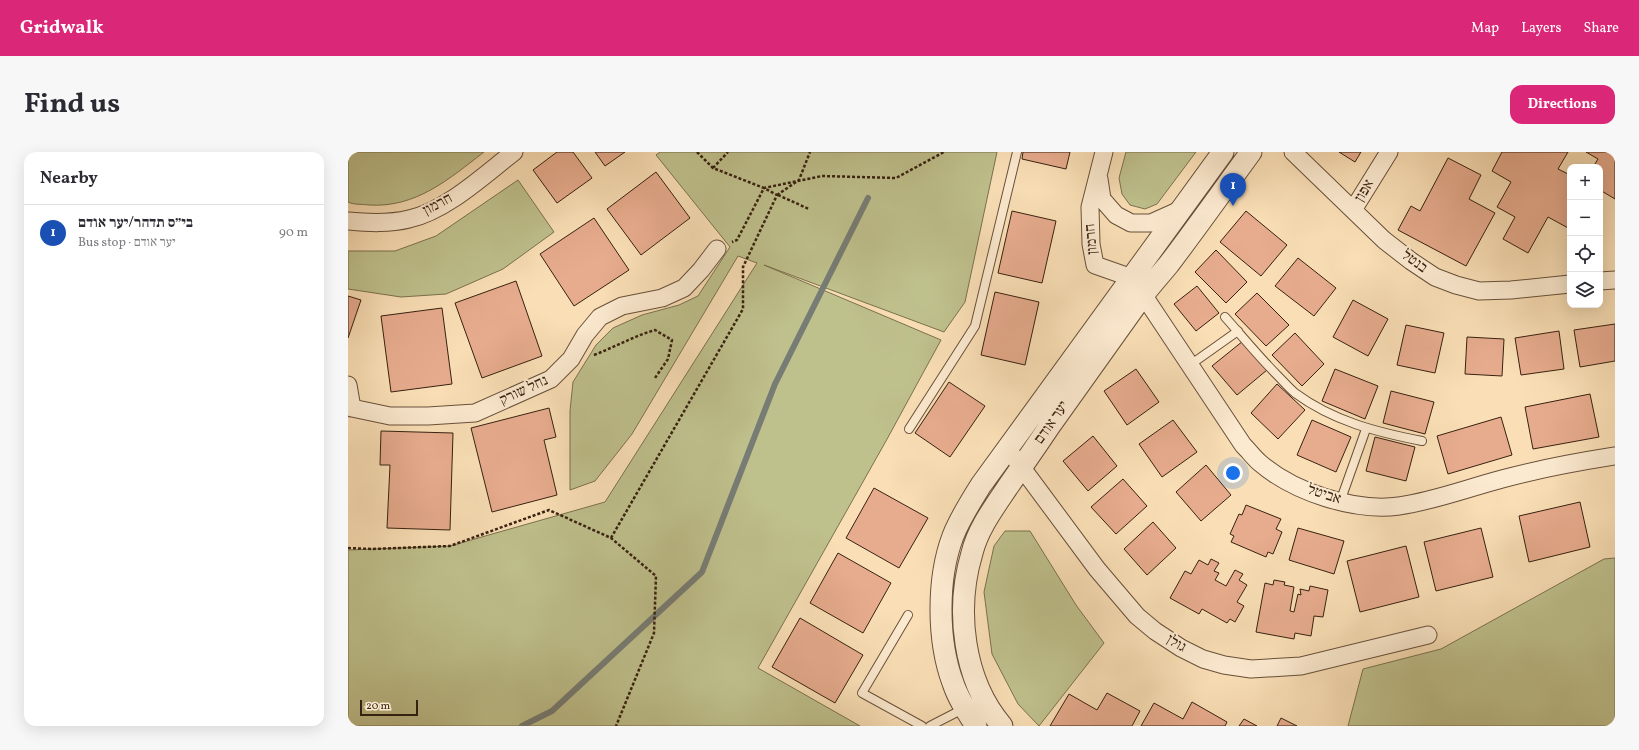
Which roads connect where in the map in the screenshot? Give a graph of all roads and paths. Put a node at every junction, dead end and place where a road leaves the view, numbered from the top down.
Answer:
1 (514, 152) edge
2 (697, 152) edge
3 (728, 152) edge
4 (810, 152) edge
5 (944, 152) edge
6 (1017, 152) edge
7 (1104, 152) edge
8 (1223, 152) edge
9 (1251, 152) edge
10 (1293, 152) edge
11 (1389, 152) edge
12 (712, 168) junction
13 (1098, 175) junction
14 (799, 180) junction
15 (764, 188) junction
16 (777, 195) junction
17 (809, 209) dead end
18 (1180, 210) junction
19 (1354, 210) junction
20 (348, 221) edge
21 (737, 240) dead end
22 (717, 250) dead end
23 (1132, 278) junction
24 (1615, 280) edge
25 (1603, 281) edge
26 (1567, 284) edge
27 (1143, 296) junction
28 (1225, 317) dead end
29 (1238, 331) junction
30 (609, 349) dead end
31 (1190, 365) junction
32 (655, 378) dead end
33 (348, 385) edge
34 (350, 410) edge
35 (909, 429) dead end
36 (1366, 429) junction
37 (1422, 441) dead end
38 (1007, 448) junction
39 (1615, 456) edge
40 (1021, 467) junction
41 (1340, 502) junction
42 (612, 538) junction
43 (348, 548) edge
44 (908, 615) dead end
45 (1428, 635) dead end
46 (965, 708) junction
47 (616, 726) edge
48 (922, 726) edge
49 (930, 726) edge
50 (976, 726) edge
51 (1002, 726) edge

1 - 20 street, חרמון
2 - 12 path
3 - 12 path
4 - 14 path
5 - 14 path
6 - 35 lane
7 - 13 street, חרמון
8 - 18 street, יער אודם
9 - 27 street, יער אודם
10 - 19 street, בנטל
11 - 19 street, אפון
12 - 15 path
13 - 18 street, חרמון
13 - 23 street, חרמון
14 - 15 path
14 - 16 path
15 - 16 path
15 - 21 path
16 - 17 path
16 - 42 path
18 - 23 street, יער אודם
19 - 26 street, בנטל
22 - 34 street, נחל שורק
23 - 27 street, אביטל
23 - 38 street, יער אודם
24 - 25 street
27 - 31 street, אביטל
27 - 40 street, יער אודם
28 - 29 lane
29 - 31 lane
29 - 36 lane
30 - 32 path
31 - 41 street, אביטל
33 - 34 street, נחל שורק
36 - 37 lane
36 - 41 lane
38 - 40 street, גולן
38 - 46 street, יער אודם
39 - 41 street, אביטל
40 - 45 street, גולן
40 - 51 street, יער אודם
42 - 43 path
42 - 47 path
44 - 48 lane
46 - 49 lane
46 - 50 street, יער אודם

